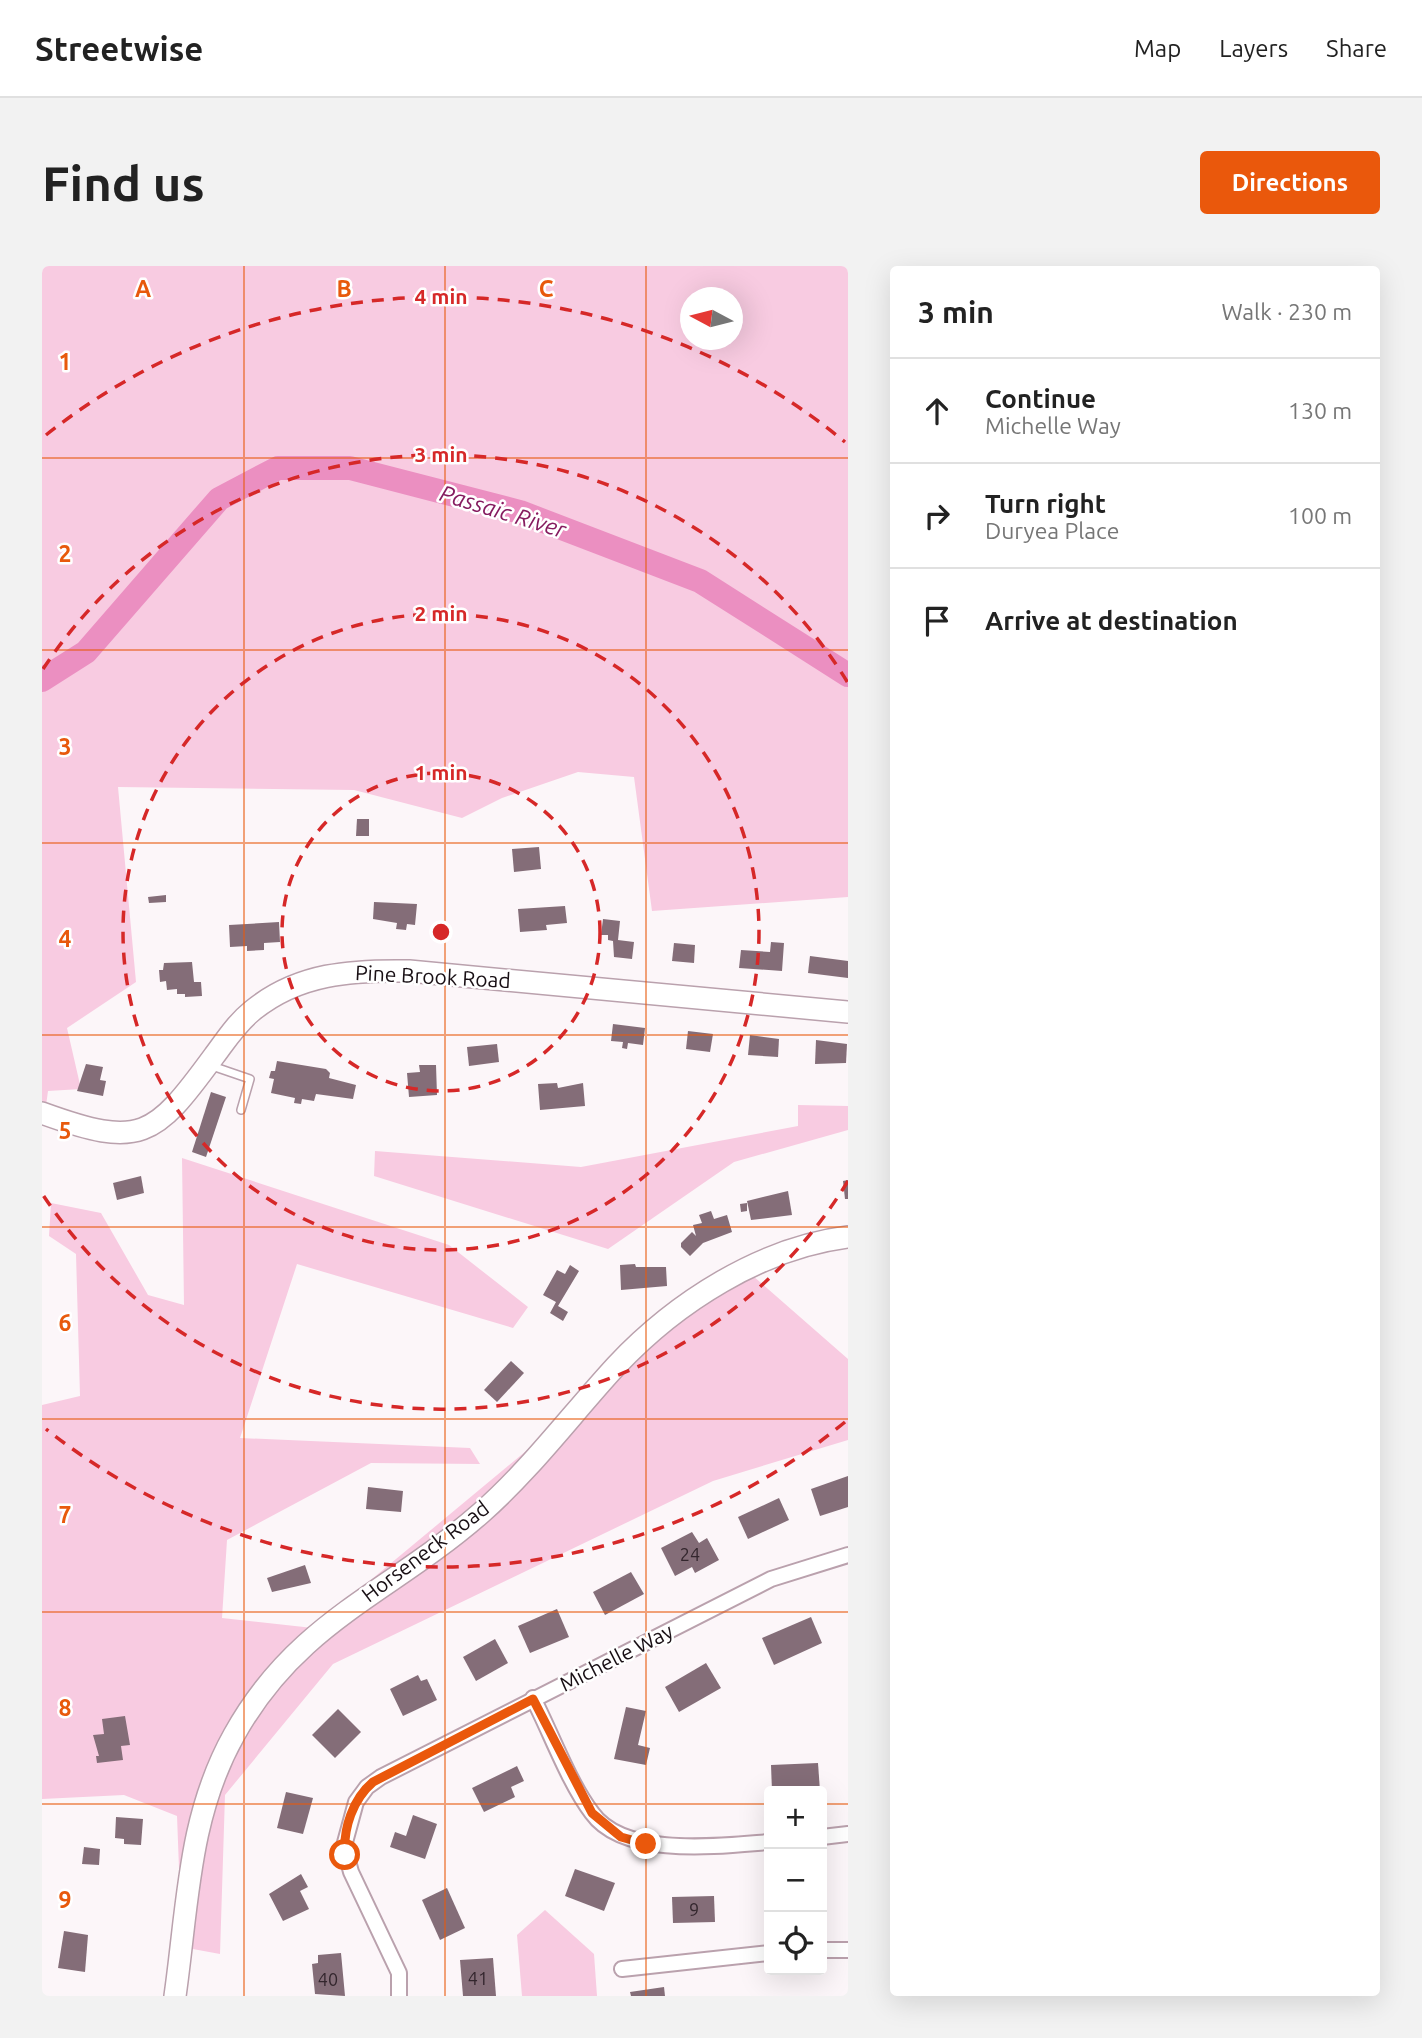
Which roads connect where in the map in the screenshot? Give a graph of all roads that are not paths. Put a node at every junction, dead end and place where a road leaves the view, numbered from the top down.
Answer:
1 (848, 1012) edge
2 (208, 1065) junction
3 (241, 1110) dead end
4 (42, 1113) edge
5 (848, 1237) edge
6 (848, 1555) edge
7 (533, 1699) junction
8 (848, 1834) edge
9 (827, 1836) edge
10 (764, 1842) edge
11 (827, 1950) edge
12 (848, 1950) edge
13 (764, 1954) edge
14 (622, 1969) dead end
15 (175, 1996) edge
16 (400, 1996) edge

1 - 2 street, Pine Brook Road
2 - 3 lane
2 - 4 street, Pine Brook Road
5 - 15 street, Horseneck Road
6 - 7 street, Michelle Way
7 - 10 street
7 - 16 street, Michelle Way
8 - 9 street
11 - 12 street
13 - 14 street

